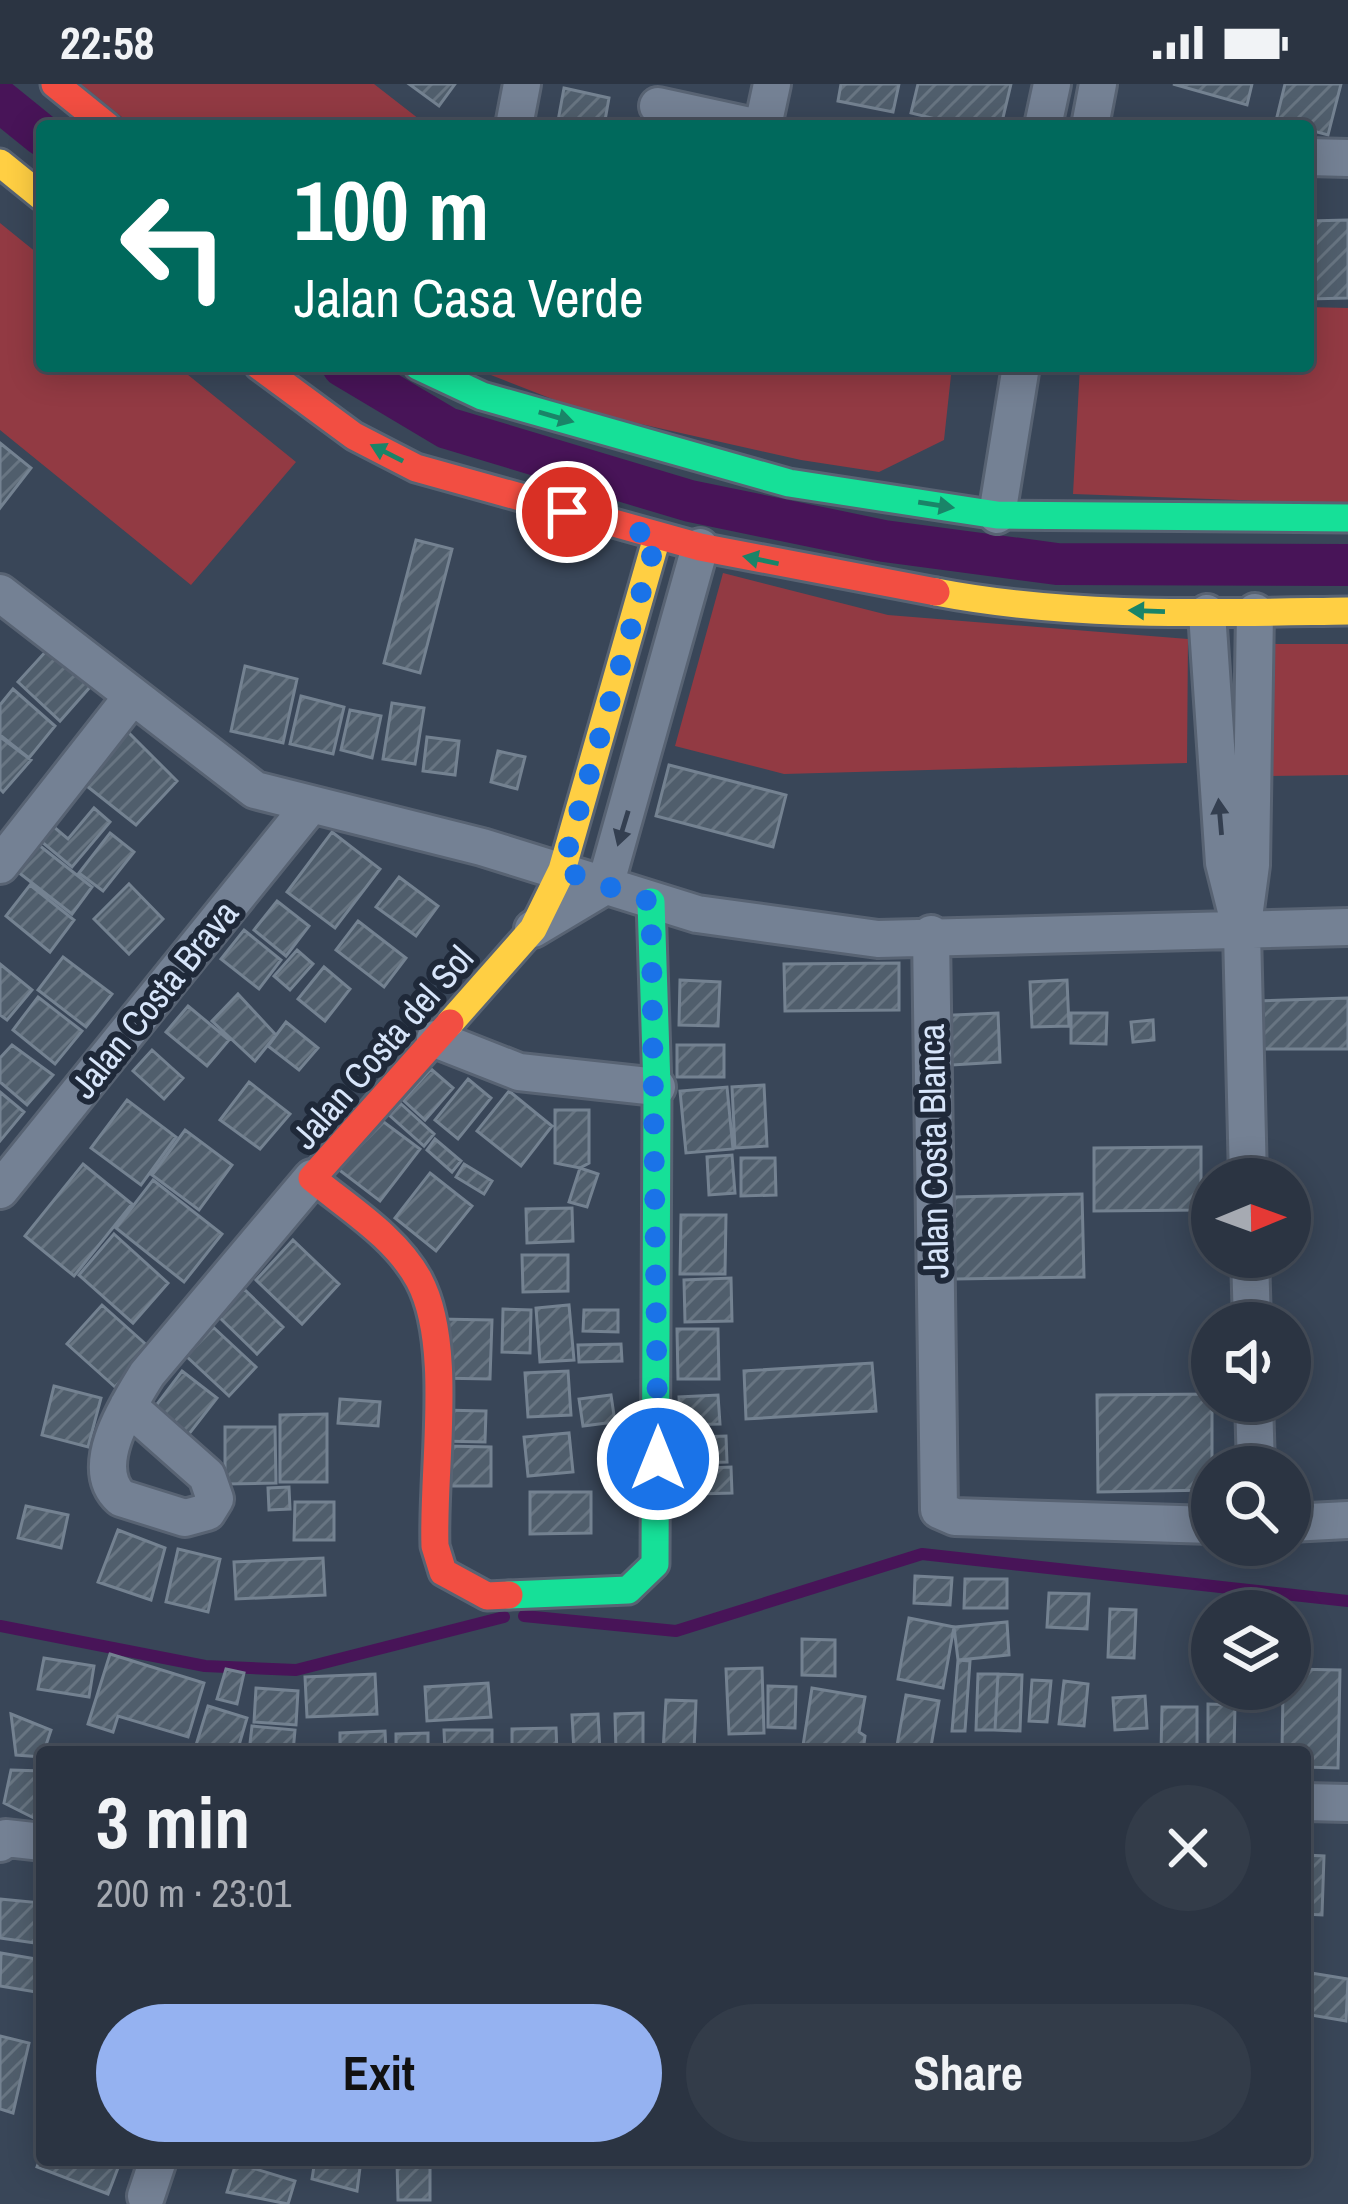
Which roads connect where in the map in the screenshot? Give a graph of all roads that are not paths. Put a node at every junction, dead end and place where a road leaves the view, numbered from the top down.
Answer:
1 (55, 84) edge
2 (522, 84) edge
3 (772, 84) edge
4 (1052, 84) edge
5 (1098, 84) edge
6 (658, 106) dead end
7 (100, 120) edge
8 (515, 120) edge
9 (722, 120) edge
10 (764, 120) edge
11 (1044, 120) edge
12 (1091, 120) edge
13 (1314, 157) edge
14 (1348, 158) edge
15 (0, 163) edge
16 (36, 192) edge
17 (267, 372) edge
18 (431, 372) edge
19 (1020, 372) edge
20 (997, 514) junction
21 (1348, 518) edge
22 (657, 537) junction
23 (700, 548) junction
24 (0, 593) edge
25 (1348, 610) edge
26 (1255, 612) junction
27 (1207, 613) junction
28 (131, 698) junction
29 (309, 808) junction
30 (0, 865) edge
31 (562, 870) junction
32 (605, 886) junction
33 (651, 902) junction
34 (1348, 927) edge
35 (533, 929) junction
36 (1242, 932) junction
37 (931, 934) junction
38 (435, 1039) junction
39 (657, 1087) junction
40 (1247, 1158) edge
41 (312, 1178) junction
42 (0, 1190) edge
43 (128, 1406) dead end
44 (1348, 1520) edge
45 (1311, 1522) edge
46 (1191, 1525) edge
47 (1311, 1802) edge
48 (1348, 1803) edge
49 (36, 1840) edge
50 (0, 1844) edge
51 (156, 2166) edge
52 (146, 2196) dead end

1 - 7 main road
2 - 8 street
3 - 10 street
4 - 11 street
5 - 12 street
6 - 9 street
13 - 14 street
15 - 16 main road
22 -> 17 main road
18 -> 20 main road
19 - 20 street
20 - 21 main road
22 - 23 main road
22 - 31 main road, Jalan Costa del Sol
27 -> 23 main road
23 -> 32 street
24 - 28 street
25 - 26 main road
26 - 27 main road
26 - 36 street
36 -> 27 street
28 - 29 street
28 - 30 street
29 - 31 street
29 - 42 street, Jalan Costa Brava
31 - 32 street
31 - 35 main road, Jalan Costa del Sol
32 - 33 street
32 - 35 street
33 - 37 street
33 - 39 main road, Jalan Costa del Sol
34 - 36 street
35 - 38 main road, Jalan Costa del Sol
36 - 37 street
36 - 40 street
37 - 46 street, Jalan Costa Blanca
38 - 39 street
38 - 41 main road, Jalan Costa del Sol
39 - 41 main road, Jalan Costa del Sol
41 - 43 street
44 - 45 street
47 - 48 street
49 - 50 street
51 - 52 street

